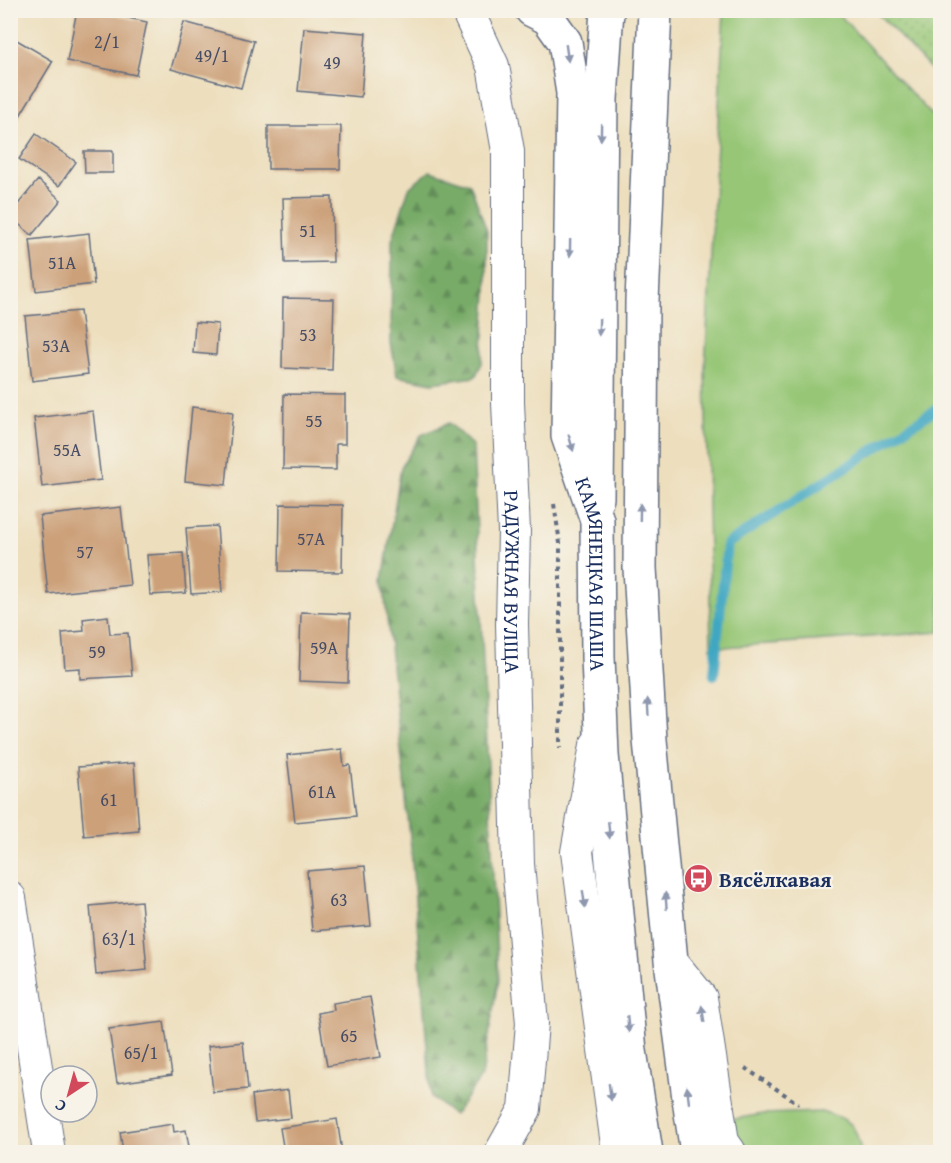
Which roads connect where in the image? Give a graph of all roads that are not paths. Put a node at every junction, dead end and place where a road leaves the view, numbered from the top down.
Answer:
1 (467, 10) edge
2 (532, 10) edge
3 (607, 10) edge
4 (655, 10) edge
5 (597, 520) junction
6 (600, 717) junction
7 (10, 898) edge
8 (671, 961) junction
9 (49, 1152) edge
10 (501, 1152) edge
11 (618, 1152) edge
12 (646, 1152) edge
13 (697, 1152) edge
14 (730, 1152) edge

1 - 10 street, РАДУЖНАЯ ВУЛІЦА
2 -> 5 main road, КАМЯНЕЦКАЯ ШАША
3 -> 5 main road
8 -> 4 main road
5 - 6 main road, КАМЯНЕЦКАЯ ШАША
6 -> 11 street
6 -> 12 main road, КАМЯНЕЦКАЯ ШАША
7 - 9 street
13 -> 8 main road
14 -> 8 street

